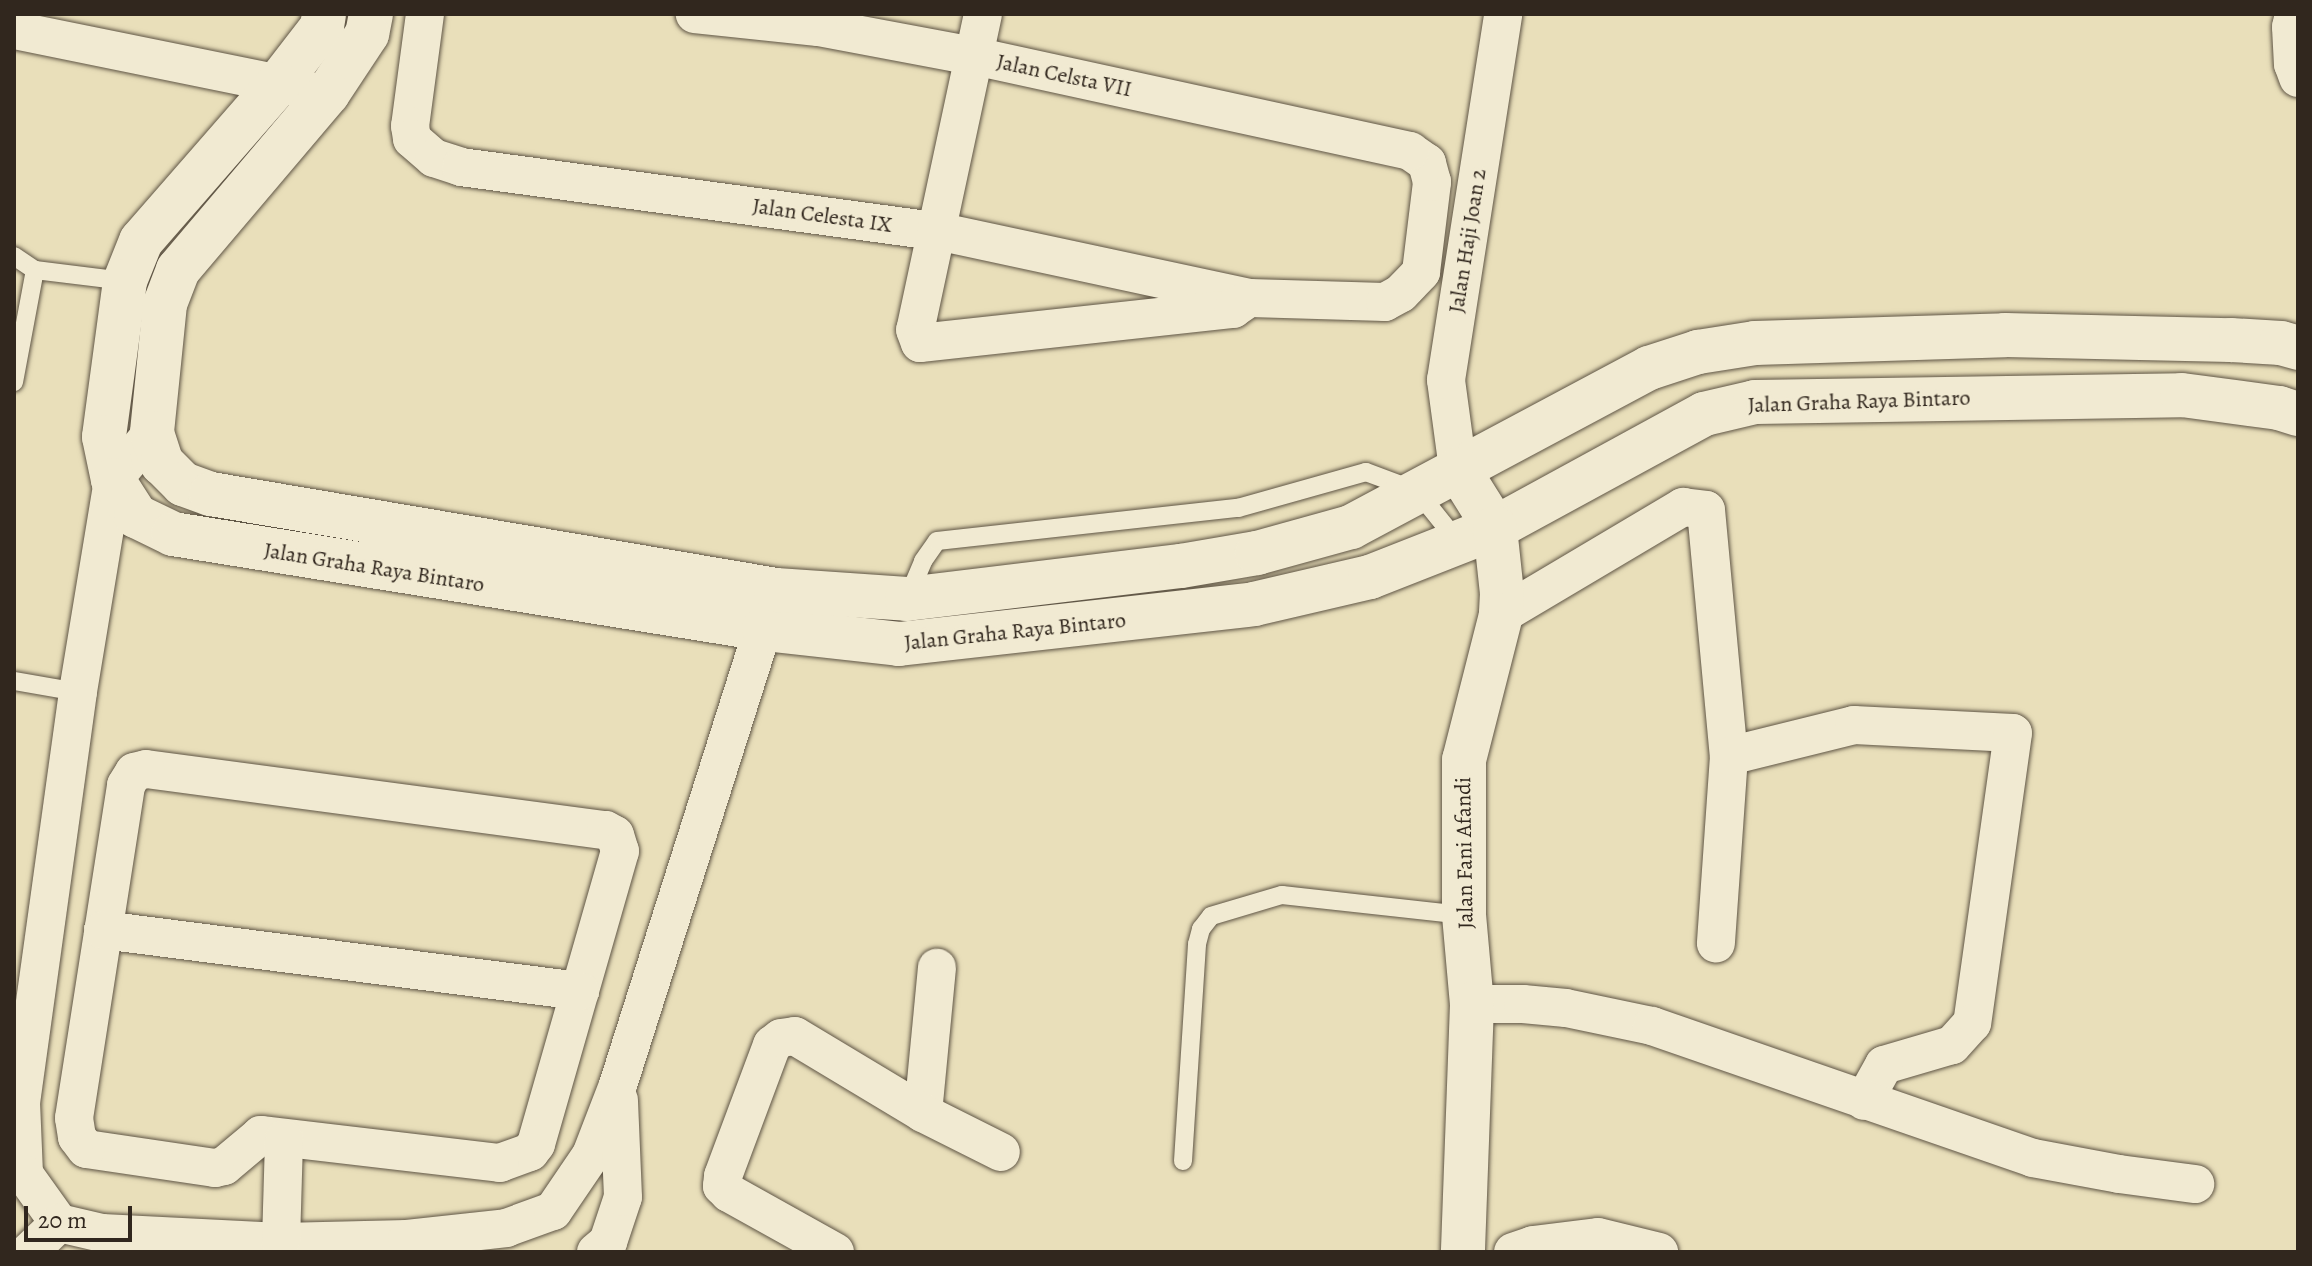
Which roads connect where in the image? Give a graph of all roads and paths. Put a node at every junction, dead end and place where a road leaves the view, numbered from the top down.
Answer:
1 (324, 14) edge
2 (371, 14) edge
3 (425, 14) edge
4 (695, 14) edge
5 (983, 14) edge
6 (1503, 14) edge
7 (2294, 14) edge
8 (818, 21) edge
9 (14, 30) edge
10 (973, 56) junction
11 (2298, 78) edge
12 (278, 84) junction
13 (328, 93) junction
14 (937, 231) junction
15 (14, 256) edge
16 (35, 270) junction
17 (125, 281) junction
18 (1401, 293) joint
19 (1250, 298) junction
20 (2298, 348) edge
21 (14, 382) edge
22 (2298, 414) edge
23 (152, 433) junction
24 (1458, 469) junction
25 (113, 480) junction
26 (1417, 491) junction
27 (1477, 536) junction
28 (770, 610) junction
29 (1501, 615) junction
30 (14, 681) edge
31 (78, 692) junction
32 (1729, 756) junction
33 (1464, 915) junction
34 (103, 930) junction
35 (1716, 944) dead end
36 (937, 968) dead end
37 (580, 991) junction
38 (1472, 1004) junction
39 (22, 1039) edge
40 (618, 1085) junction
41 (18, 1101) edge
42 (1864, 1101) junction
43 (923, 1113) junction
44 (284, 1139) junction
45 (1001, 1152) dead end
46 (1183, 1161) dead end
47 (2195, 1184) dead end
48 (59, 1223) junction
49 (281, 1242) junction
50 (421, 1246) edge
51 (806, 1247) edge
52 (606, 1249) edge
53 (29, 1252) edge
54 (1463, 1252) edge
55 (1513, 1252) edge
56 (1659, 1252) edge

1 - 12 main road, Jalan Graha Raya Bintaro
2 - 13 main road, Jalan Graha Raya Bintaro
3 - 14 street, Jalan Celesta IX
4 - 8 street, Jalan Celsta VII
5 - 10 street
6 - 24 street, Jalan Haji Joan 2
7 - 11 street
8 - 10 street, Jalan Celsta VII
9 - 12 street
10 - 14 street
10 - 18 street, Jalan Celsta VII
12 - 13 street
12 - 17 main road, Jalan Graha Raya Bintaro
13 - 23 main road, Jalan Graha Raya Bintaro
14 - 19 street, Jalan Celesta IX
14 - 19 street, Jalan Celesta IX
15 - 16 lane
16 - 17 lane
16 - 21 lane
17 - 25 main road, Jalan Graha Raya Bintaro
18 - 19 street, Jalan Celesta IX
20 - 24 main road, Jalan Graha Raya Bintaro
22 - 27 main road, Jalan Graha Raya Bintaro
23 - 25 street
23 - 28 main road, Jalan Graha Raya Bintaro
24 - 26 main road, Jalan Graha Raya Bintaro
24 - 27 main road, Jalan Fani Afandi
25 - 28 main road, Jalan Graha Raya Bintaro
25 - 31 street
26 - 27 lane
26 - 28 main road, Jalan Graha Raya Bintaro
27 - 28 main road, Jalan Graha Raya Bintaro
27 - 29 main road, Jalan Fani Afandi
28 - 40 street
29 - 32 street
29 - 33 main road, Jalan Fani Afandi
30 - 31 lane
31 - 39 street
32 - 35 street
32 - 42 street
33 - 38 main road, Jalan Fani Afandi
33 - 46 lane
34 - 37 street
34 - 37 street
34 - 44 street
36 - 43 street
37 - 44 street
38 - 42 street
38 - 54 main road, Jalan Fani Afandi
39 - 41 street
40 - 50 street
40 - 52 street
41 - 48 street
42 - 47 street
43 - 45 street
43 - 51 street
44 - 49 street
48 - 49 street
48 - 53 street
49 - 50 street
55 - 56 street

